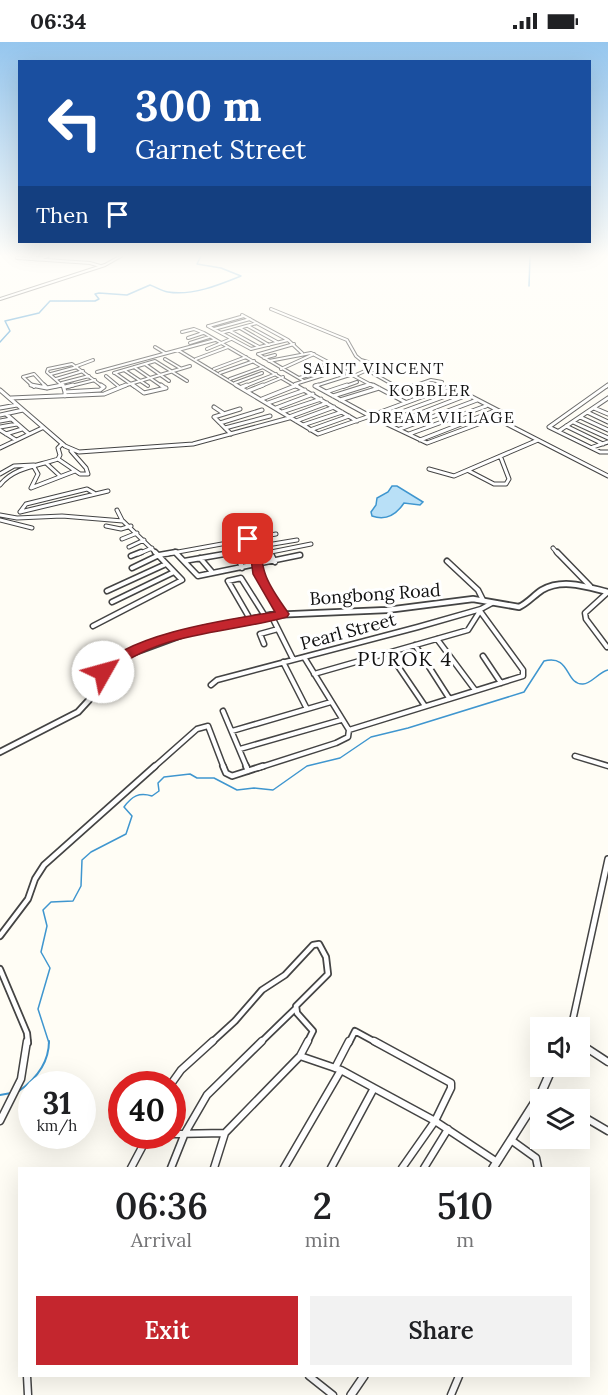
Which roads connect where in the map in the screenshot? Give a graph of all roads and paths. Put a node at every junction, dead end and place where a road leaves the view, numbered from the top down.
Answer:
1 (230, 319) edge
2 (250, 319) joint
3 (296, 319) edge
4 (257, 323) junction
5 (248, 326) junction
6 (239, 328) junction
7 (214, 329) junction
8 (230, 331) junction
9 (182, 332) dead end
10 (204, 333) junction
11 (221, 333) junction
12 (210, 336) junction
13 (188, 338) dead end
14 (232, 339) junction
15 (216, 340) junction
16 (288, 340) junction
17 (278, 342) junction
18 (190, 343) dead end
19 (222, 343) junction
20 (294, 344) junction
21 (269, 345) junction
22 (156, 347) dead end
23 (228, 347) junction
24 (259, 347) junction
25 (207, 349) dead end
26 (178, 350) junction
27 (166, 353) junction
28 (302, 353) junction
29 (315, 354) junction
30 (275, 355) dead end
31 (247, 357) junction
32 (264, 358) junction
33 (165, 359) dead end
34 (195, 359) junction
35 (93, 360) dead end
36 (254, 361) junction
37 (269, 361) junction
38 (332, 363) junction
39 (144, 364) junction
40 (370, 364) junction
41 (356, 365) dead end
42 (190, 366) dead end
43 (264, 366) junction
44 (339, 366) junction
45 (76, 367) junction
46 (134, 367) junction
47 (181, 368) junction
48 (281, 369) junction
49 (311, 369) dead end
50 (345, 369) junction
51 (124, 370) junction
52 (213, 370) junction
53 (366, 370) junction
54 (83, 371) junction
55 (171, 371) junction
56 (98, 372) dead end
57 (189, 373) dead end
58 (219, 373) junction
59 (262, 373) dead end
60 (404, 373) dead end
61 (276, 374) junction
62 (354, 374) junction
63 (160, 375) junction
64 (89, 376) junction
65 (106, 376) dead end
66 (283, 377) junction
67 (150, 378) junction
68 (299, 378) junction
69 (56, 379) junction
70 (229, 379) junction
71 (95, 380) junction
72 (140, 381) junction
73 (169, 381) dead end
74 (187, 381) dead end
75 (305, 381) junction
76 (357, 382) dead end
77 (235, 383) junction
78 (84, 384) junction
79 (129, 384) junction
80 (371, 384) junction
81 (63, 385) junction
82 (296, 385) junction
83 (608, 385) edge
84 (118, 387) junction
85 (148, 387) dead end
86 (241, 387) junction
87 (47, 388) junction
88 (379, 388) junction
89 (0, 390) edge
90 (305, 390) junction
91 (400, 390) junction
92 (93, 391) junction
93 (248, 391) junction
94 (459, 391) junction
95 (326, 393) junction
96 (65, 394) junction
97 (313, 394) junction
98 (408, 394) junction
99 (468, 395) junction
100 (332, 396) junction
101 (9, 398) junction
102 (417, 398) junction
103 (608, 398) edge
104 (4, 399) dead end
105 (261, 399) junction
106 (321, 399) junction
107 (340, 400) junction
108 (477, 400) junction
109 (406, 402) junction
110 (327, 403) junction
111 (601, 403) junction
112 (268, 404) junction
113 (18, 405) junction
114 (487, 405) junction
115 (608, 406) edge
116 (214, 407) dead end
117 (334, 407) junction
118 (0, 408) edge
119 (275, 408) junction
120 (594, 408) junction
121 (240, 409) dead end
122 (23, 410) junction
123 (262, 410) dead end
124 (497, 410) junction
125 (342, 412) junction
126 (587, 412) junction
127 (282, 413) junction
128 (6, 414) junction
129 (223, 414) junction
130 (608, 414) edge
131 (0, 415) edge
132 (270, 416) dead end
133 (350, 416) junction
134 (370, 416) junction
135 (289, 417) junction
136 (579, 417) junction
137 (496, 418) junction
138 (11, 419) junction
139 (0, 421) edge
140 (295, 421) junction
141 (358, 421) junction
142 (380, 421) junction
143 (573, 422) junction
144 (608, 422) edge
145 (219, 423) junction
146 (17, 424) junction
147 (390, 425) junction
148 (303, 426) junction
149 (566, 426) junction
150 (42, 428) junction
151 (225, 428) junction
152 (0, 429) edge
153 (22, 429) junction
154 (310, 430) junction
155 (399, 430) junction
156 (608, 430) edge
157 (558, 431) junction
158 (6, 434) junction
159 (29, 434) junction
160 (231, 434) junction
161 (408, 434) junction
162 (17, 440) junction
163 (420, 440) junction
164 (539, 440) junction
165 (608, 440) edge
166 (0, 442) edge
167 (62, 444) junction
168 (603, 444) junction
169 (5, 446) junction
170 (0, 448) edge
171 (592, 448) junction
172 (71, 450) junction
173 (608, 452) edge
174 (501, 458) junction
175 (58, 459) junction
176 (46, 463) junction
177 (40, 465) junction
178 (34, 467) junction
179 (429, 469) dead end
180 (75, 471) junction
181 (469, 471) junction
182 (0, 474) edge
183 (60, 476) junction
184 (608, 476) edge
185 (0, 485) edge
186 (108, 491) dead end
187 (94, 493) junction
188 (117, 510) dead end
189 (20, 512) junction
190 (0, 515) edge
191 (17, 518) junction
192 (0, 520) edge
193 (123, 521) junction
194 (106, 526) dead end
195 (131, 526) junction
196 (32, 528) dead end
197 (137, 533) junction
198 (276, 534) dead end
199 (263, 536) junction
200 (122, 539) dead end
201 (248, 539) junction
202 (144, 540) junction
203 (297, 540) dead end
204 (311, 544) dead end
205 (267, 545) junction
206 (129, 547) dead end
207 (152, 548) junction
208 (553, 548) dead end
209 (253, 549) junction
210 (175, 552) junction
211 (236, 552) junction
212 (271, 552) junction
213 (159, 555) junction
214 (300, 555) dead end
215 (132, 556) dead end
216 (200, 558) junction
217 (183, 561) junction
218 (447, 561) dead end
219 (275, 562) junction
220 (166, 564) junction
221 (258, 565) junction
222 (132, 568) dead end
223 (242, 568) junction
224 (174, 572) junction
225 (212, 573) junction
226 (182, 580) joint
227 (591, 587) junction
228 (107, 591) dead end
229 (608, 592) edge
230 (483, 600) junction
231 (112, 602) dead end
232 (492, 603) junction
233 (480, 610) junction
234 (283, 614) junction
235 (271, 615) junction
236 (265, 616) junction
237 (249, 619) junction
238 (93, 626) dead end
239 (278, 629) junction
240 (437, 639) junction
241 (264, 644) dead end
242 (415, 645) junction
243 (607, 647) edge
244 (389, 653) junction
245 (483, 656) dead end
246 (304, 657) junction
247 (293, 659) junction
248 (283, 662) junction
249 (314, 674) junction
250 (501, 683) junction
251 (211, 685) dead end
252 (475, 690) junction
253 (449, 698) junction
254 (331, 702) junction
255 (425, 706) junction
256 (307, 709) junction
257 (223, 711) dead end
258 (341, 720) junction
259 (349, 730) junction
260 (232, 731) junction
261 (240, 749) junction
262 (0, 752) edge
263 (575, 756) dead end
264 (608, 766) edge
265 (248, 771) junction
266 (608, 859) edge
267 (0, 936) edge
268 (0, 969) edge
269 (295, 1009) junction
270 (572, 1017) edge
271 (590, 1050) edge
272 (300, 1056) junction
273 (608, 1062) edge
274 (338, 1069) junction
275 (180, 1071) edge
276 (374, 1088) junction
277 (530, 1110) edge
278 (590, 1120) edge
279 (0, 1121) edge
280 (435, 1121) junction
281 (448, 1130) junction
282 (186, 1131) edge
283 (608, 1131) edge
284 (186, 1133) edge
285 (225, 1133) junction
286 (511, 1140) junction
287 (142, 1149) edge
288 (179, 1149) edge
289 (495, 1165) edge
290 (132, 1167) edge
291 (171, 1167) edge
292 (214, 1167) edge
293 (285, 1167) edge
294 (332, 1167) edge
295 (403, 1167) edge
296 (425, 1167) edge
297 (538, 1167) edge
298 (27, 1377) edge
299 (310, 1377) edge
300 (363, 1377) edge
301 (459, 1377) edge
302 (28, 1395) edge
303 (333, 1395) edge
304 (351, 1395) edge
305 (451, 1395) edge

1 - 7 street
2 - 4 street
2 - 7 street
3 - 40 street
4 - 5 street
4 - 16 street
5 - 6 street
5 - 17 street
6 - 8 street
6 - 21 street
7 - 11 street
8 - 11 street
8 - 24 street
9 - 10 street
10 - 12 street
10 - 13 street
11 - 14 street
12 - 15 street
12 - 18 street
14 - 19 street
14 - 24 street
15 - 19 street
15 - 26 street
16 - 17 street
16 - 20 street
17 - 21 street
19 - 23 street
19 - 25 street
20 - 28 street
20 - 32 street
21 - 24 street
22 - 27 street
23 - 31 street
23 - 34 street
26 - 27 street
26 - 34 street
27 - 56 street
28 - 29 street
28 - 37 street
29 - 38 street
29 - 48 street
30 - 32 street
31 - 36 street
31 - 52 street
32 - 37 street
33 - 47 street
34 - 52 street
35 - 45 street
36 - 43 street
36 - 58 street
37 - 48 street
38 - 44 street
38 - 49 street
39 - 46 street
39 - 55 street
39 - 63 street
40 - 53 street
40 - 60 street
41 - 50 street
42 - 47 street
43 - 61 street
43 - 70 street
44 - 50 street
44 - 68 street
45 - 54 street
45 - 69 street
46 - 51 street
46 - 67 street
47 - 55 street
47 - 57 street
48 - 68 street
50 - 62 street
50 - 75 street
51 - 72 street
51 - 79 street
52 - 58 street
53 - 62 street
53 - 91 street
54 - 64 street
54 - 69 street
55 - 63 street
55 - 74 street
58 - 70 street
59 - 77 street
61 - 66 street
61 - 86 street
62 - 80 street
62 - 95 street
63 - 67 street
63 - 73 street
64 - 71 street
64 - 81 street
65 - 84 street
66 - 82 street
66 - 93 street
67 - 72 street
67 - 79 street
68 - 75 street
69 - 81 street
70 - 77 street
71 - 78 street
71 - 92 street
72 - 79 street
72 - 85 street
75 - 82 street
76 - 95 street
77 - 86 street
78 - 81 street
78 - 92 street
79 - 84 street
80 - 88 street
80 - 100 street
81 - 87 street
81 - 96 street
82 - 90 street
82 - 105 street
83 - 157 street
84 - 96 street
86 - 93 street
87 - 87 street
88 - 107 street
88 - 109 street
89 - 101 street
90 - 97 street
90 - 112 street
91 - 98 street
91 - 98 street
92 - 96 street
93 - 105 street
94 - 99 street
94 - 102 street
94 - 142 street
95 - 100 street
96 - 101 street
97 - 106 street
97 - 119 street
98 - 102 street
99 - 108 street
99 - 147 street
100 - 107 street
101 - 104 street
101 - 113 street
102 - 109 street
103 - 111 street
105 - 112 street
106 - 110 street
106 - 127 street
107 - 134 street
108 - 114 street
108 - 155 street
109 - 134 street
110 - 117 street
110 - 135 street
111 - 115 street
111 - 120 street
112 - 119 street
113 - 118 street
113 - 122 street
114 - 124 street
114 - 161 street
116 - 129 street
117 - 125 street
117 - 140 street
119 - 127 street
120 - 126 street
120 - 130 street
121 - 129 street
122 - 128 street
122 - 150 street
123 - 145 street
124 - 137 street
124 - 163 street
125 - 133 street
125 - 148 street
126 - 136 street
126 - 144 street
127 - 135 street
128 - 131 street
128 - 138 street
129 - 145 street
132 - 151 street
133 - 141 street
133 - 154 street
134 - 141 street
134 - 142 street
135 - 140 street
135 - 160 street
136 - 143 street
136 - 156 street
137 - 163 street
137 - 164 street
138 - 139 street
138 - 146 street
140 - 148 street
141 - 154 street
142 - 147 street
143 - 149 street
143 - 165 street
145 - 151 street
146 - 152 street
146 - 153 street
147 - 155 street
148 - 154 street
149 - 157 street
149 - 168 street
150 - 159 street
150 - 167 street
151 - 160 street
152 - 158 street
153 - 158 street
153 - 159 street
155 - 161 street
157 - 171 street
158 - 162 street
159 - 162 street
160 - 172 street
161 - 163 street
162 - 169 street
164 - 174 street
164 - 184 street
165 - 168 street
166 - 169 street
167 - 172 street
167 - 175 street
168 - 171 street
169 - 170 street
171 - 173 street
172 - 180 street
174 - 181 street
174 - 181 street
175 - 176 street
175 - 180 street
176 - 177 street
176 - 183 street
177 - 178 street
177 - 182 street
178 - 183 street
178 - 185 street
179 - 181 street
180 - 183 street
186 - 187 street
187 - 189 street
187 - 189 street
188 - 193 street
189 - 191 street
190 - 191 street
191 - 193 street
192 - 196 street
193 - 195 street
194 - 195 street
195 - 197 street
197 - 200 street
197 - 202 street
198 - 199 street
199 - 201 street
199 - 205 street
201 - 209 street
201 - 210 street
202 - 206 street
202 - 207 street
203 - 205 street
204 - 212 street
205 - 212 street
207 - 213 street
207 - 215 street
208 - 227 street
209 - 211 street
209 - 221 street
210 - 213 street
210 - 217 street
211 - 216 street
211 - 223 street
212 - 219 street
213 - 220 street
213 - 222 street
214 - 219 street
216 - 217 street
216 - 225 street
217 - 225 street
218 - 230 street
219 - 221 street
220 - 224 street
220 - 228 street
221 - 223 street
221 - 234 street
223 - 225 street
224 - 226 street
224 - 231 street
226 - 238 street
227 - 229 street, Bongbong Road
227 - 232 street, Bongbong Road
229 - 243 street
230 - 232 street, Bongbong Road
230 - 234 street, Bongbong Road
232 - 233 street, Pearl Street
233 - 240 street
233 - 246 street, Pearl Street
233 - 250 street
234 - 235 street, Bongbong Road
235 - 236 street, Bongbong Road
235 - 239 street
236 - 237 street, Bongbong Road
236 - 237 street
237 - 262 street, Bongbong Road
239 - 241 street
239 - 247 street
240 - 242 street
240 - 252 street
242 - 244 street
242 - 253 street
244 - 249 street
244 - 255 street
245 - 250 street
246 - 247 street, Pearl Street
246 - 249 street
247 - 248 street, Pearl Street
248 - 251 street, Pearl Street
248 - 256 street
249 - 254 street
250 - 252 street
252 - 253 street
253 - 255 street
254 - 256 street
254 - 258 street
255 - 259 street
256 - 260 street
257 - 260 street
258 - 259 street
258 - 261 street
259 - 265 street
260 - 261 street
261 - 265 street
263 - 264 street
265 - 267 street
266 - 270 street
268 - 279 street
269 - 272 street
269 - 275 street
269 - 282 street
271 - 273 street
272 - 274 street
272 - 285 street
274 - 276 street
274 - 280 street
274 - 293 street
276 - 280 street
276 - 294 street
277 - 286 street
278 - 283 street
280 - 281 street
280 - 295 street
281 - 289 street
281 - 296 street
284 - 285 street
285 - 292 street
286 - 289 street
286 - 297 street
287 - 290 street
288 - 291 street
298 - 302 street
299 - 303 street
300 - 304 street
301 - 305 street

